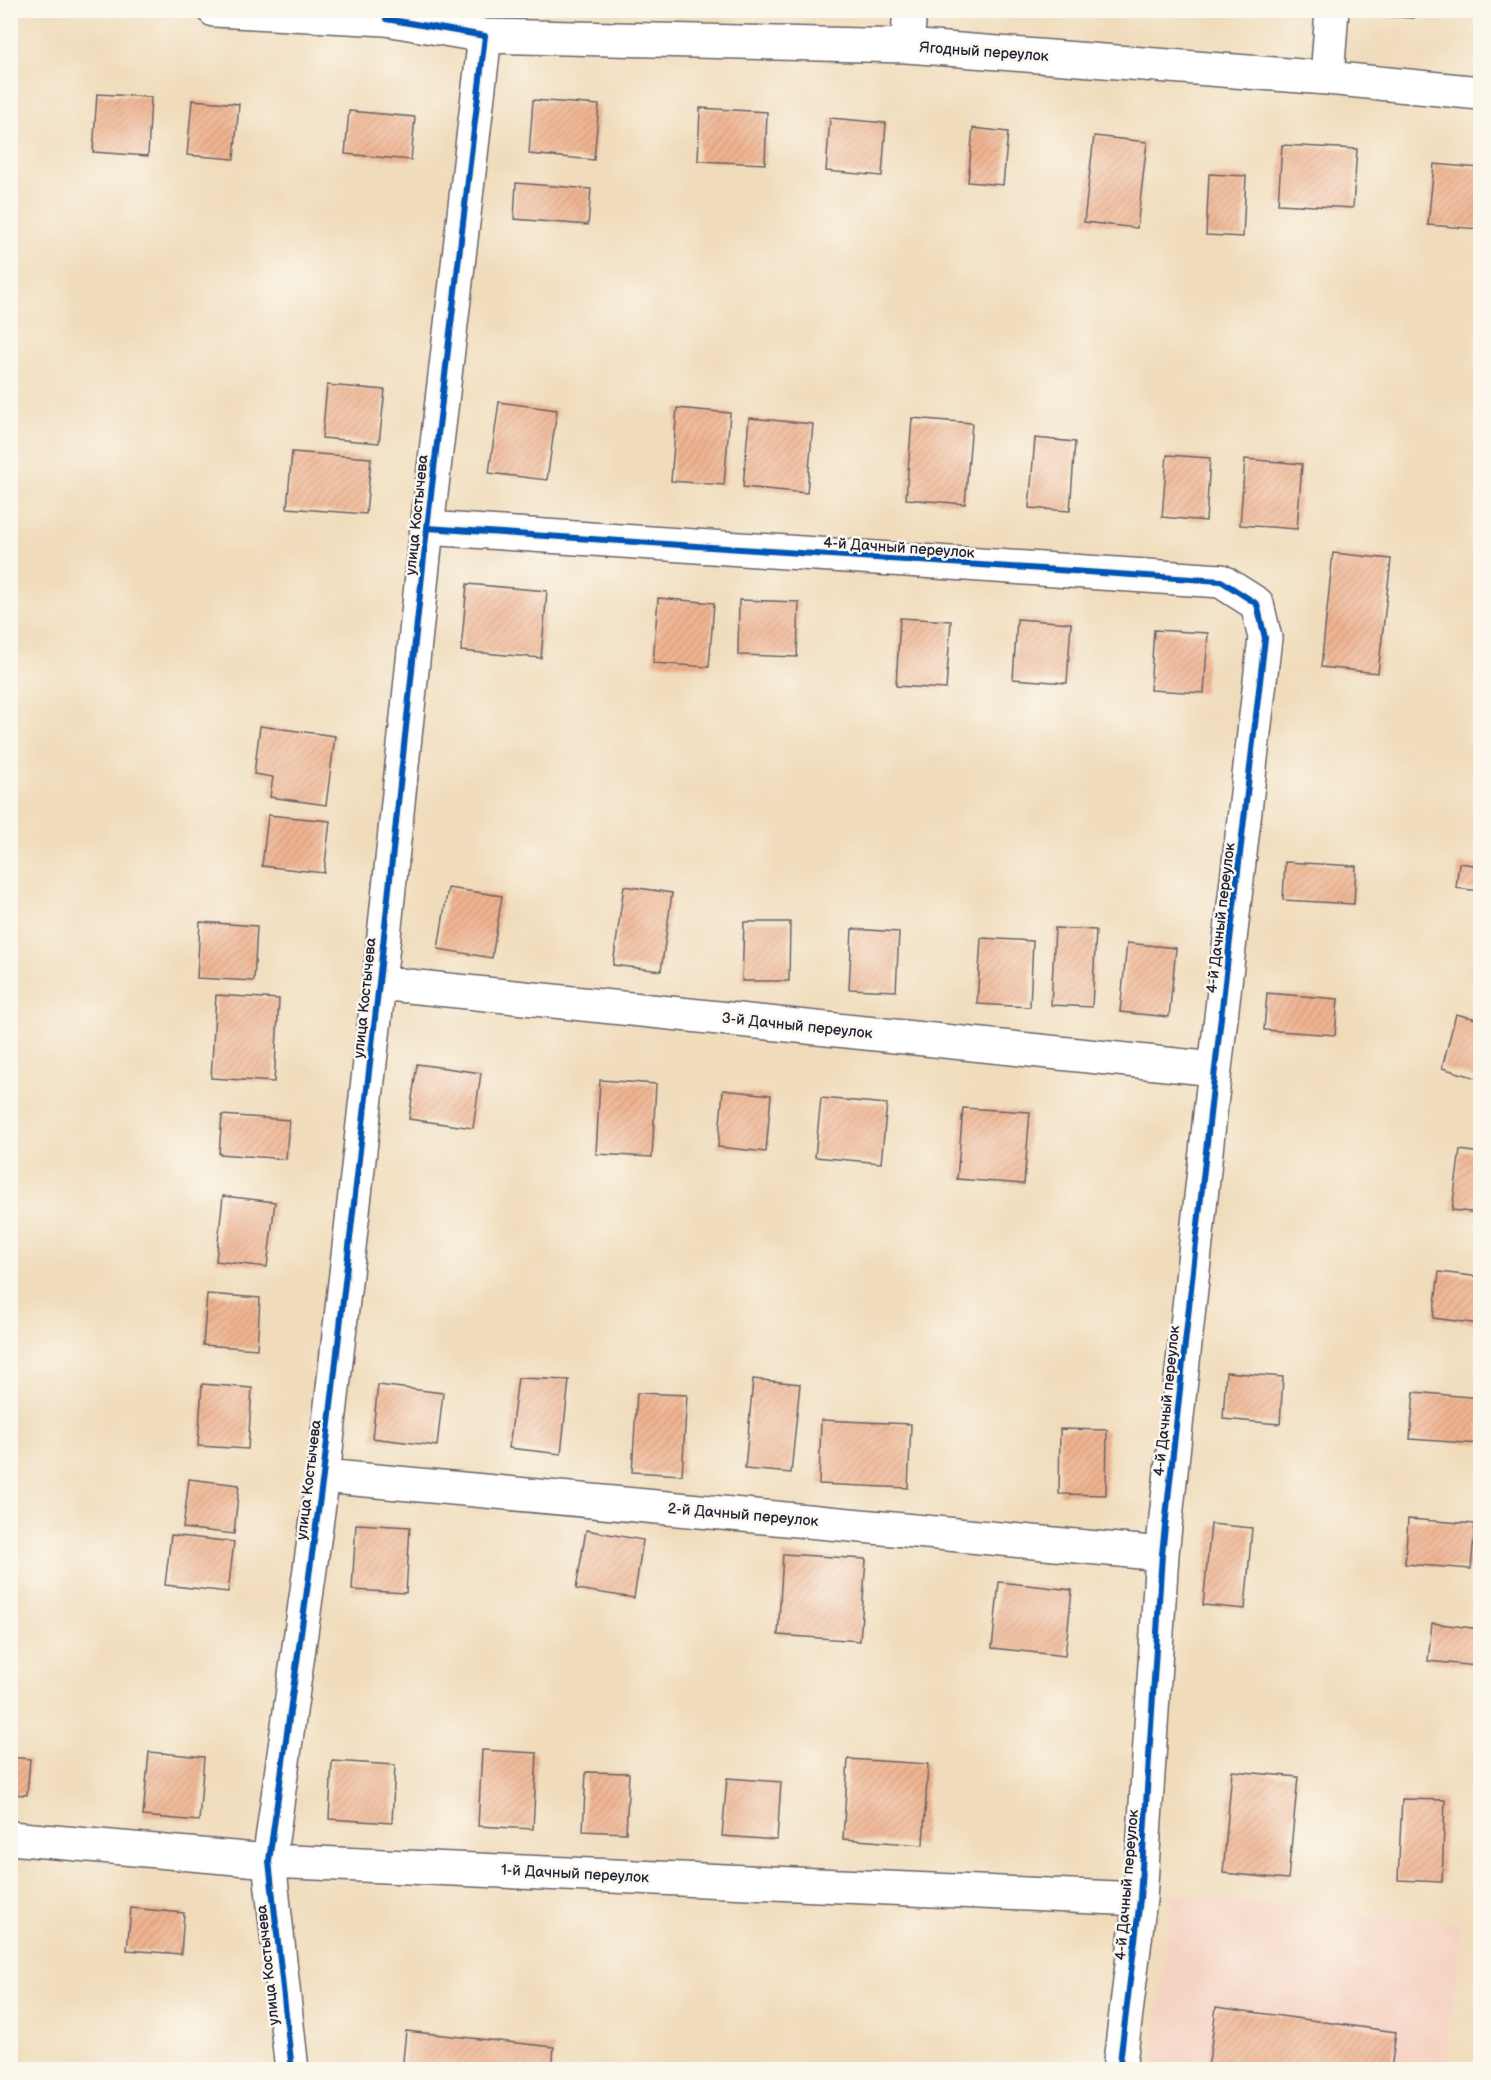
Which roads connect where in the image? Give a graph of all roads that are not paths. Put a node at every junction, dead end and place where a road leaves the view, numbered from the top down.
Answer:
1 (214, 10) edge
2 (909, 10) edge
3 (1332, 10) edge
4 (386, 15) edge
5 (485, 36) junction
6 (907, 46) junction
7 (1327, 78) junction
8 (1480, 93) edge
9 (427, 528) junction
10 (379, 983) junction
11 (1215, 1069) junction
12 (323, 1476) junction
13 (1162, 1554) junction
14 (10, 1838) edge
15 (269, 1861) junction
16 (1140, 1899) junction
17 (292, 2070) edge
18 (1119, 2070) edge

1 - 4 street
2 - 6 street
3 - 7 street
4 - 5 street
5 - 6 street, Ягодный переулок
5 - 9 street, улица Костычева
6 - 7 street, Ягодный переулок
7 - 8 street, Ягодный переулок
9 - 10 street, улица Костычева
9 - 11 street, 4-й Дачный переулок
10 - 11 street, 3-й Дачный переулок
10 - 12 street, улица Костычева
11 - 13 street, 4-й Дачный переулок
12 - 13 street, 2-й Дачный переулок
12 - 15 street, улица Костычева
13 - 16 street, 4-й Дачный переулок
14 - 15 street, 1-й Дачный переулок
15 - 16 street, 1-й Дачный переулок
15 - 17 street, улица Костычева
16 - 18 street, 4-й Дачный переулок

